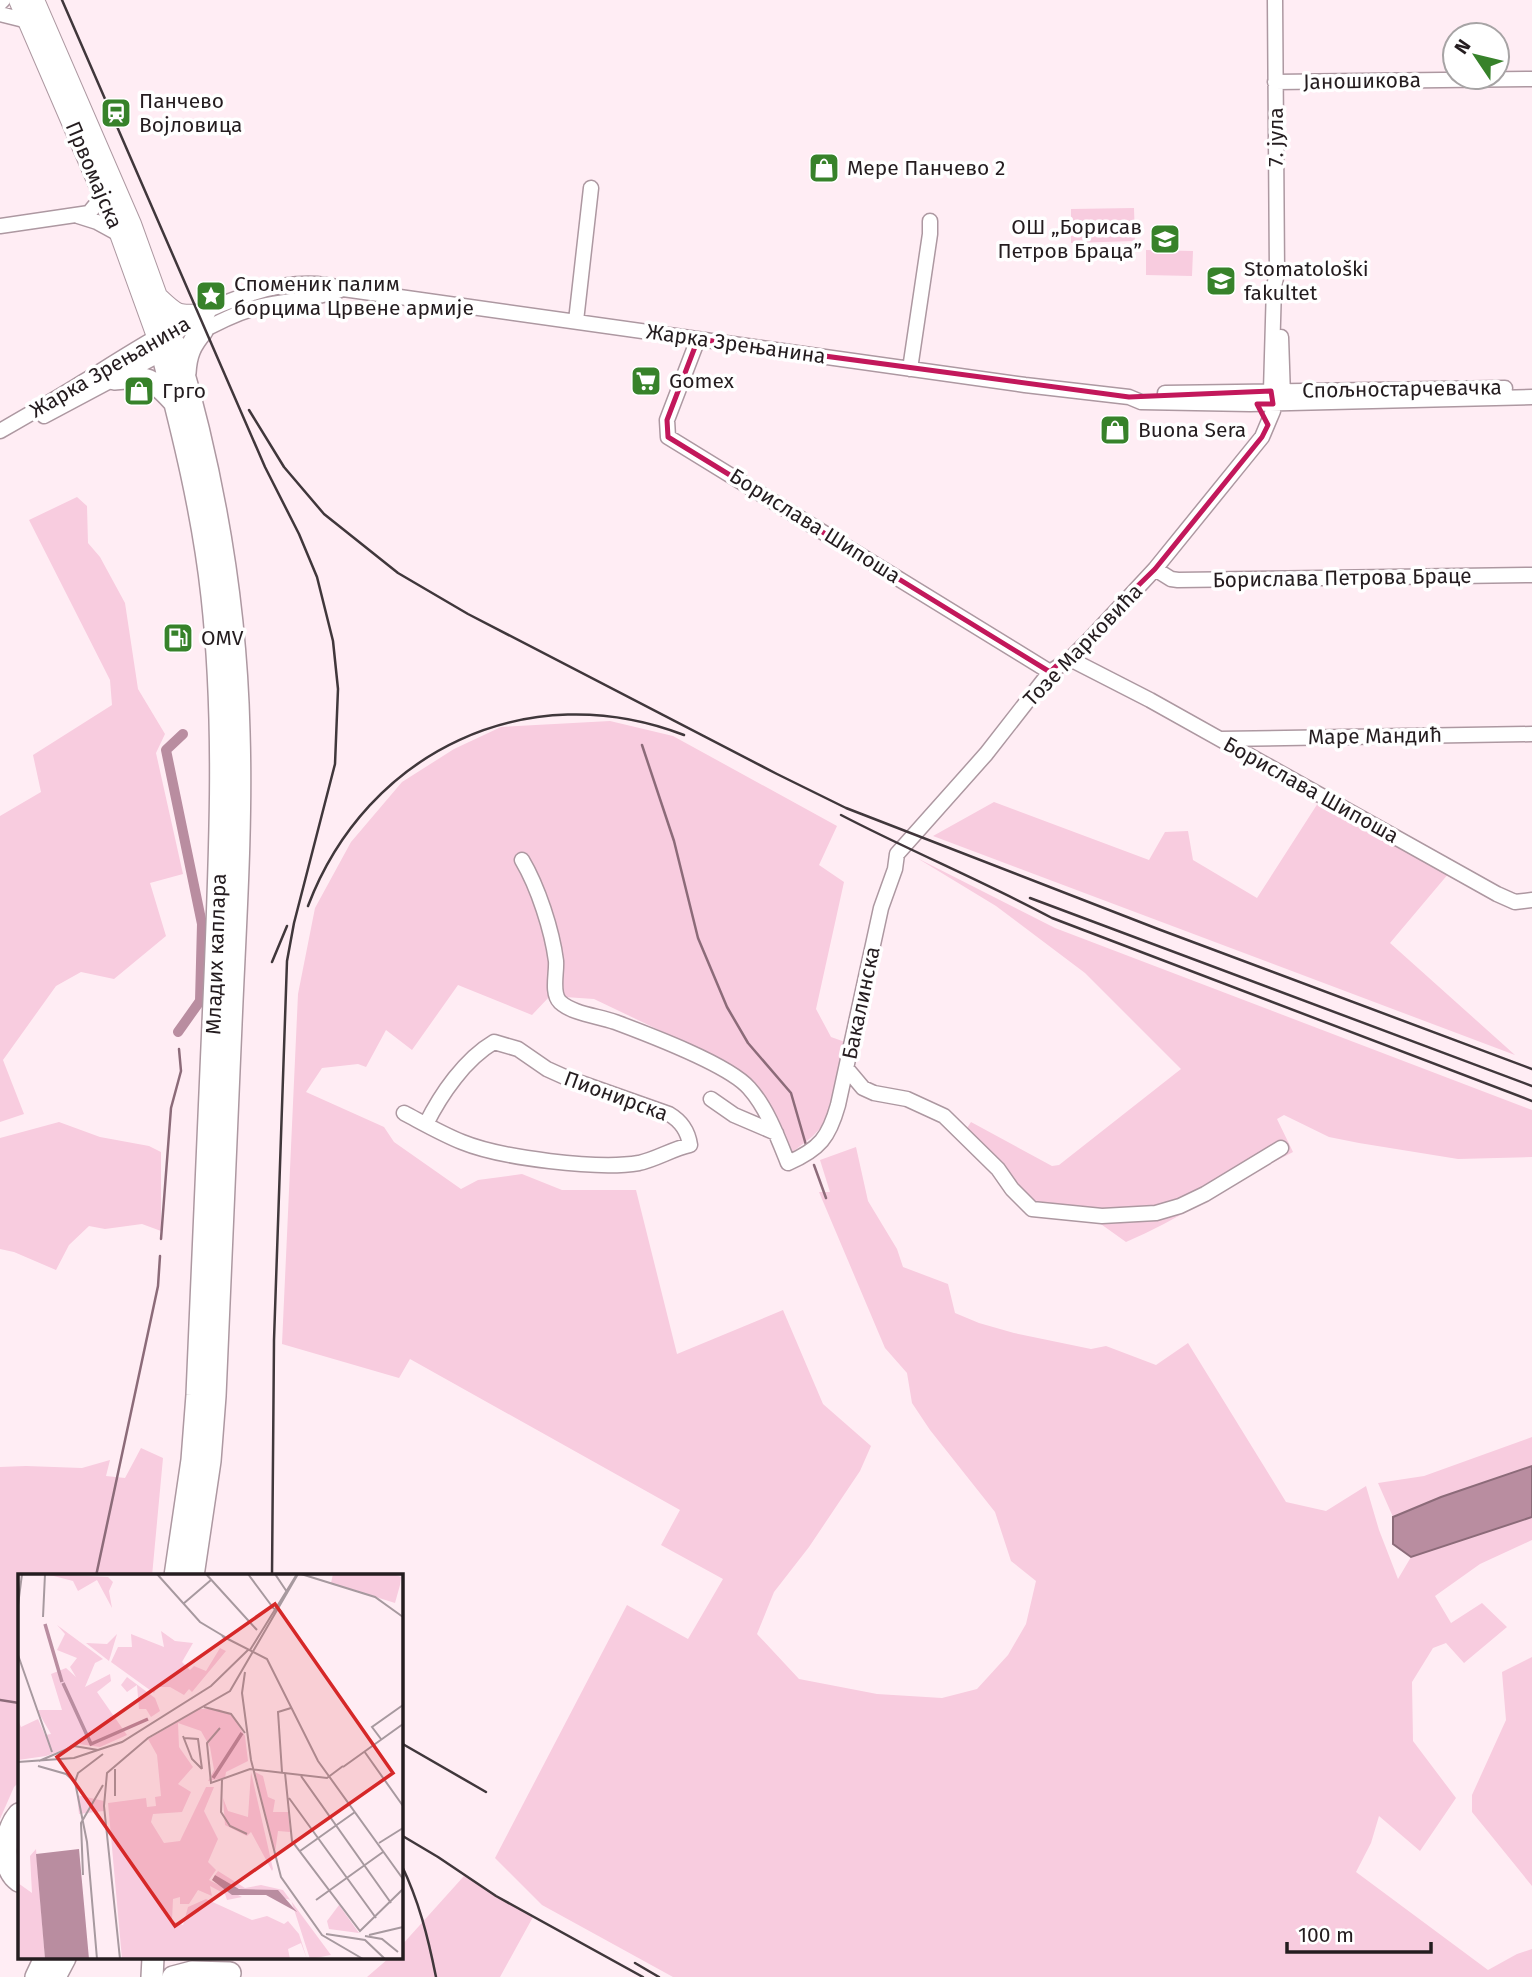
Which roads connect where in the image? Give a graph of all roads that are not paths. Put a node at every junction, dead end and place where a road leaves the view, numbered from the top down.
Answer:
1 (19, 0) edge
2 (35, 0) edge
3 (1275, 0) edge
4 (0, 14) edge
5 (28, 21) junction
6 (1532, 79) edge
7 (1275, 82) junction
8 (591, 188) dead end
9 (101, 191) junction
10 (77, 215) junction
11 (930, 220) dead end
12 (0, 226) edge
13 (119, 234) junction
14 (1277, 274) junction
15 (158, 296) junction
16 (576, 321) junction
17 (204, 322) junction
18 (698, 339) junction
19 (166, 341) junction
20 (1282, 363) junction
21 (910, 369) junction
22 (185, 378) junction
23 (114, 379) junction
24 (1532, 387) edge
25 (1308, 390) junction
26 (1129, 397) junction
27 (1277, 397) junction
28 (1532, 397) edge
29 (1253, 404) junction
30 (176, 405) junction
31 (1266, 429) junction
32 (0, 431) edge
33 (0, 437) edge
34 (1155, 569) junction
35 (1532, 575) edge
36 (1070, 659) junction
37 (1050, 672) junction
38 (1532, 734) edge
39 (1219, 739) junction
40 (897, 853) joint
41 (522, 860) dead end
42 (1532, 900) edge
43 (847, 1069) junction
44 (711, 1099) dead end
45 (404, 1113) dead end
46 (426, 1124) junction
47 (776, 1133) junction
48 (1282, 1148) dead end
49 (175, 1570) edge
50 (193, 1574) edge
51 (18, 1815) edge
52 (11, 1879) edge
53 (44, 1960) edge
54 (64, 1960) edge
55 (199, 1960) edge
56 (215, 1960) edge
57 (234, 1975) edge
58 (36, 1977) edge
59 (55, 1977) edge
60 (173, 1977) edge

1 - 5 main road, Првомајска
2 - 15 main road, Првомајска
3 - 7 street, 7. јула
4 - 5 street
5 - 9 main road, Првомајска
6 - 7 street, Јаношикова
7 - 14 street, 7. јула
8 - 16 street
9 - 10 street
9 - 13 main road, Првомајска
10 - 12 street
10 - 13 street
11 - 21 street
13 - 19 main road, Првомајска
14 - 20 street, 7. јула
14 - 27 street, 7. јула
15 - 17 main road
15 - 19 main road, Првомајска
16 - 17 street, Жарка Зрењанина
16 - 18 street, Жарка Зрењанина
17 - 19 street, Жарка Зрењанина
17 - 22 highway
18 - 21 street, Жарка Зрењанина
18 - 37 street, Борислава Шипоша
19 - 22 highway
19 - 23 street, Жарка Зрењанина
19 - 30 highway, Младих каплара
19 - 32 street, Жарка Зрењанина
20 - 25 street
20 - 27 street, 7. јула
21 - 26 street, Жарка Зрењанина
22 - 50 highway, Младих каплара
23 - 30 highway
23 - 33 street, Жарка Зрењанина
24 - 25 street, Спољностарчевачка
25 - 27 street, Спољностарчевачка
26 - 27 street, Жарка Зрењанина
26 - 29 street, Жарка Зрењанина
27 - 28 street, Спољностарчевачка
27 - 29 street, Жарка Зрењанина
27 - 31 street, Тозе Марковића
29 - 31 street
30 - 49 highway, Младих каплара
31 - 34 street, Тозе Марковића
34 - 35 street, Борислава Петрова Браце
34 - 36 street, Тозе Марковића
36 - 37 street, Тозе Марковића
36 - 39 street, Борислава Шипоша
37 - 40 street, Тозе Марковића
38 - 39 street, Маре Мандић
39 - 42 street, Борислава Шипоша
40 - 43 street, Бакалинска
41 - 47 street
43 - 47 street
43 - 48 street, Бакалинска
44 - 47 street
45 - 46 street, Пионирска
46 - 46 street, Пионирска
51 - 52 highway
53 - 58 highway
54 - 59 highway
55 - 57 highway
56 - 57 highway
57 - 60 highway

